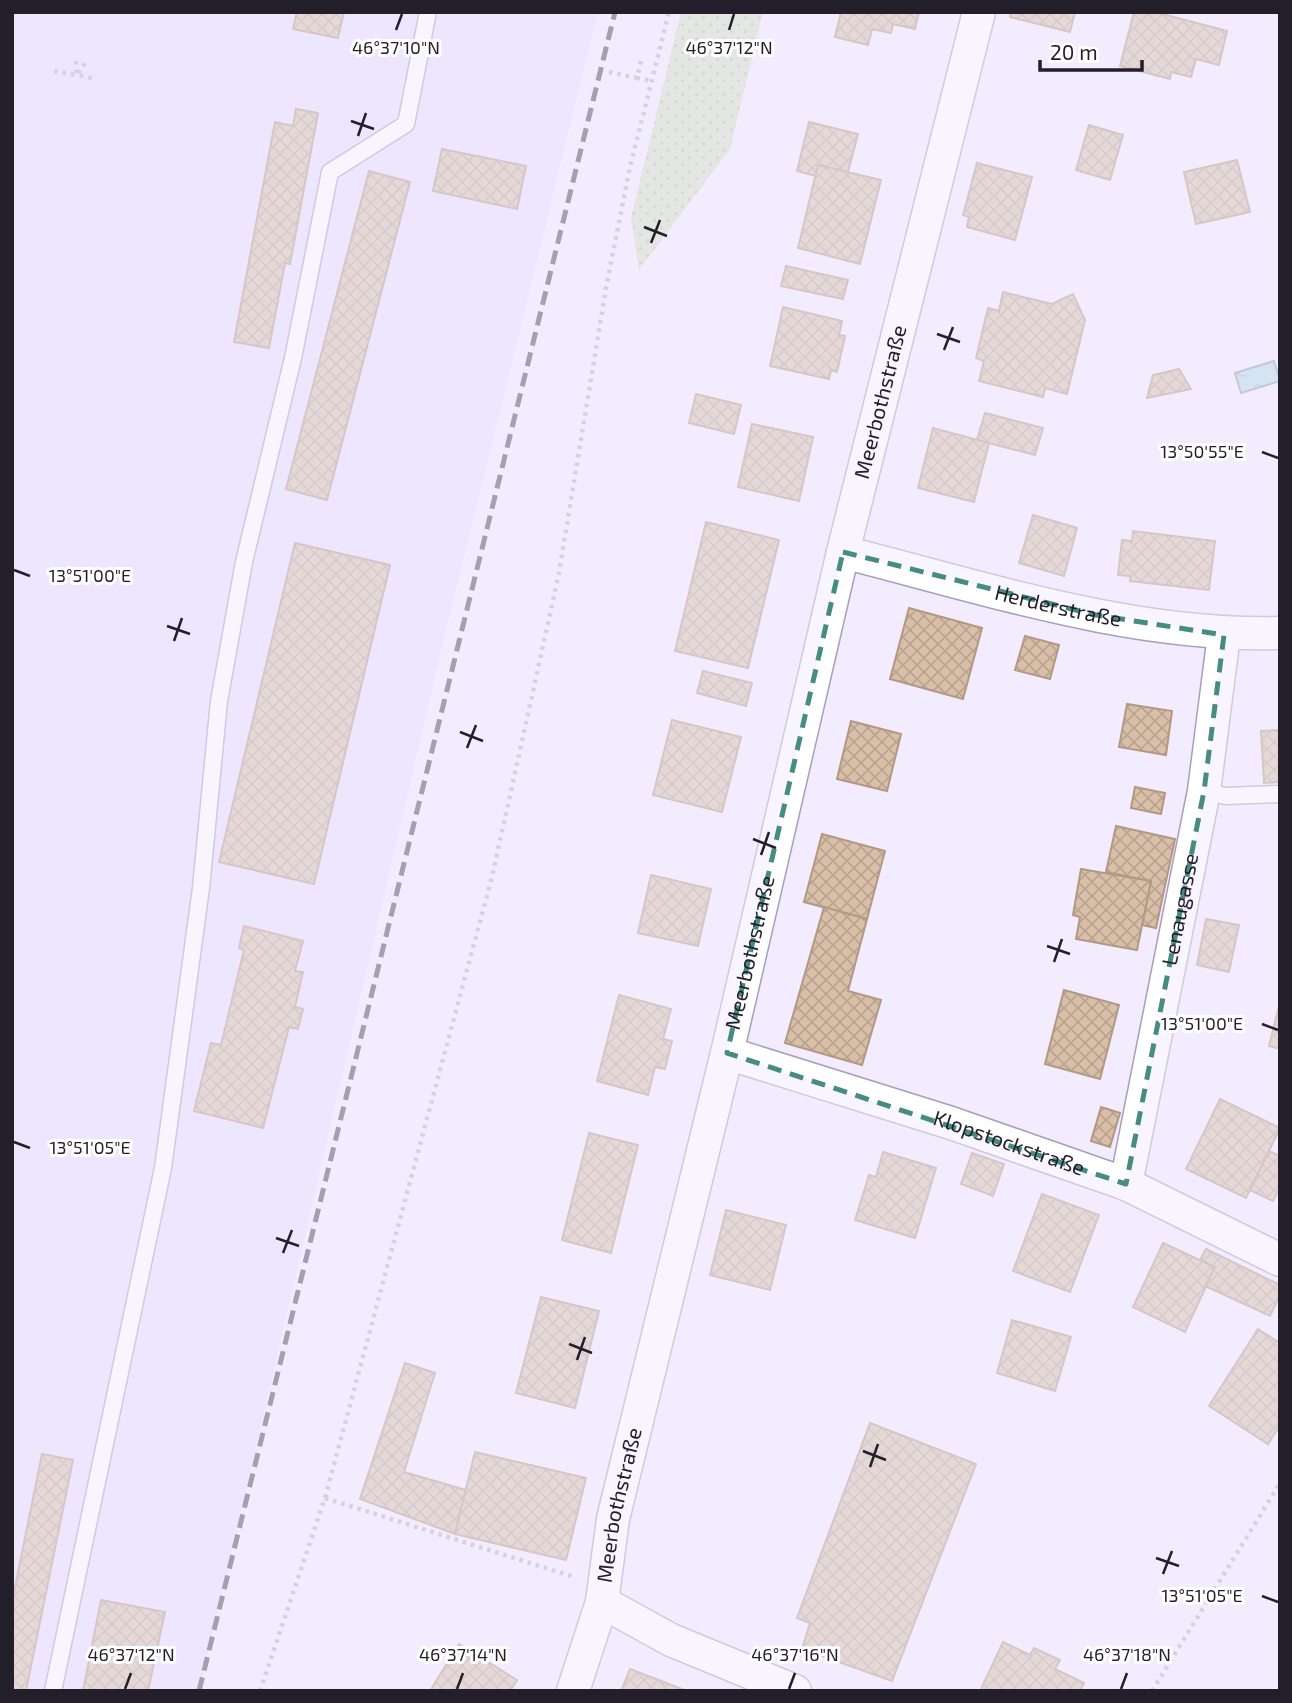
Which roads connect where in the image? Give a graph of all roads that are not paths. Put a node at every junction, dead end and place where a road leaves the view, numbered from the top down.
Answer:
1 (428, 12) edge
2 (979, 12) edge
3 (843, 552) junction
4 (1280, 633) edge
5 (1224, 635) junction
6 (1204, 791) junction
7 (1280, 794) edge
8 (727, 1054) junction
9 (1126, 1184) junction
10 (1280, 1260) edge
11 (602, 1602) junction
12 (53, 1691) edge
13 (573, 1691) edge
14 (795, 1691) edge

1 - 12 lane
2 - 3 street, Meerbothstraße
3 - 5 street, Herderstraße
3 - 8 street, Meerbothstraße
4 - 5 street, Herderstraße
5 - 6 street, Lenaugasse
6 - 7 lane
6 - 9 street, Lenaugasse
8 - 9 street, Klopstockstraße
8 - 11 street, Meerbothstraße
9 - 10 street, Klopstockstraße
11 - 13 street, Meerbothstraße
11 - 14 street

